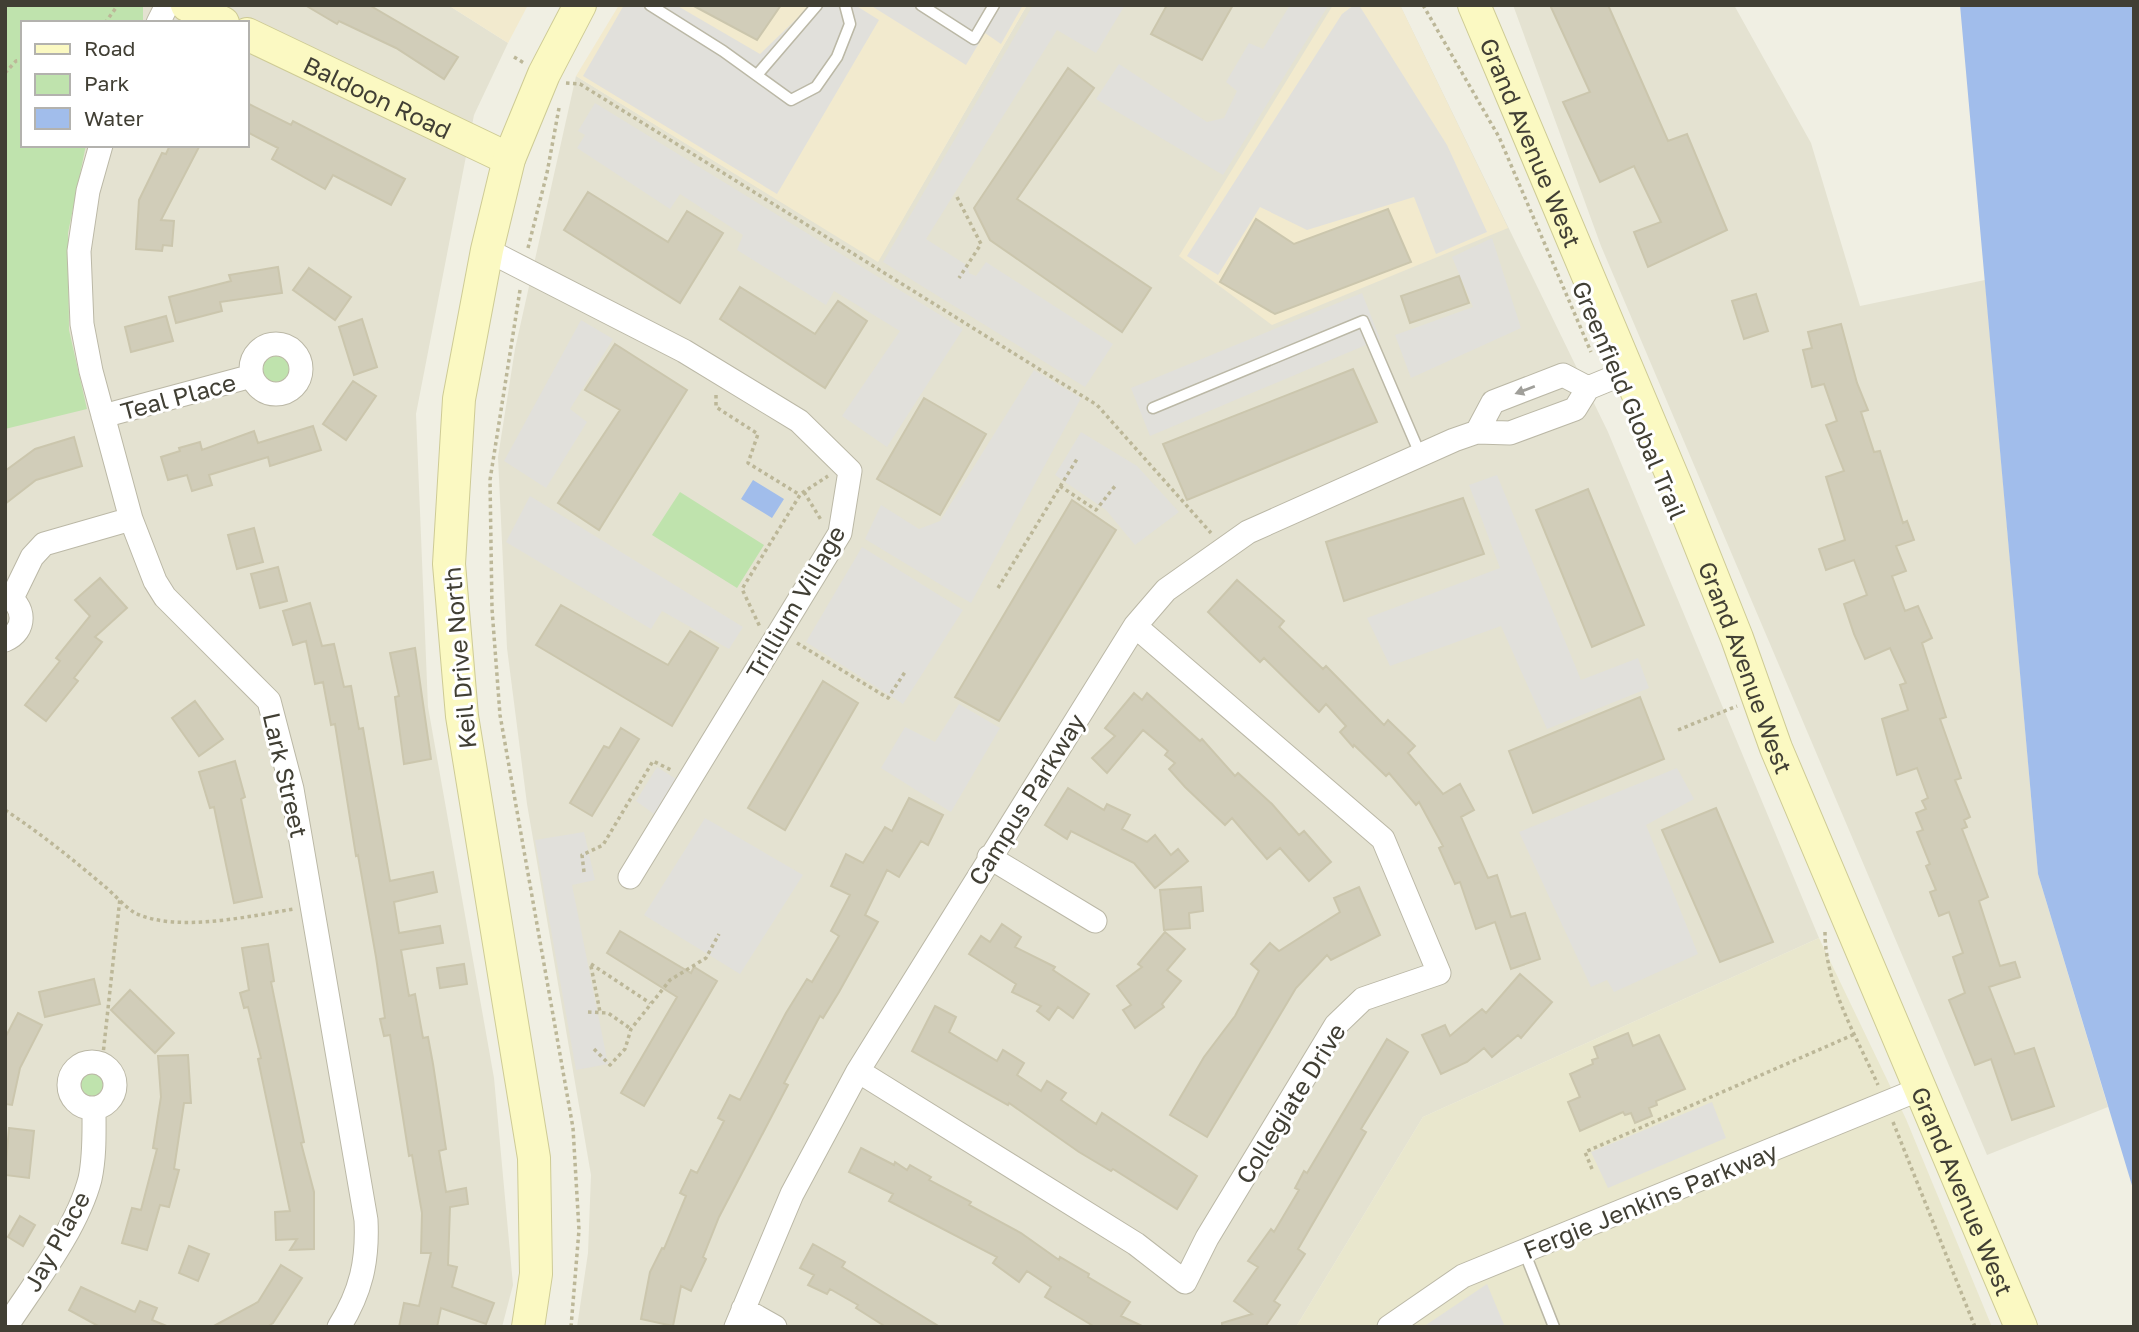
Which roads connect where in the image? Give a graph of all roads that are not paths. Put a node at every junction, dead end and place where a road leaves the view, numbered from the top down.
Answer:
1 (167, 5) edge
2 (187, 5) edge
3 (580, 5) edge
4 (650, 5) edge
5 (817, 5) edge
6 (845, 5) edge
7 (921, 5) edge
8 (994, 5) edge
9 (1474, 5) edge
10 (159, 21) edge
11 (219, 21) edge
12 (248, 34) edge
13 (757, 75) junction
14 (101, 147) edge
15 (509, 159) junction
16 (487, 250) junction
17 (252, 376) dead end
18 (1606, 381) junction
19 (1153, 408) dead end
20 (103, 416) junction
21 (1477, 432) junction
22 (1420, 454) junction
23 (131, 519) junction
24 (8, 596) edge
25 (1135, 626) junction
26 (5, 640) edge
27 (989, 857) junction
28 (630, 877) dead end
29 (1096, 921) dead end
30 (858, 1071) junction
31 (1920, 1089) junction
32 (94, 1108) junction
33 (1524, 1251) junction
34 (739, 1318) edge
35 (6, 1327) edge
36 (339, 1327) edge
37 (528, 1327) edge
38 (775, 1327) edge
39 (1389, 1327) edge
40 (1554, 1327) edge
41 (2021, 1327) edge

1 - 10 street
2 - 11 street
3 - 15 street, Keil Drive North
4 - 13 lane
5 - 13 lane
6 - 13 lane
7 - 8 lane
9 - 18 street, Grand Avenue West
12 - 15 street, Baldoon Road
14 - 20 street, Lark Street
15 - 16 street, Keil Drive North
16 - 28 street, Trillium Village
16 - 37 street, Keil Drive North
17 - 20 street, Teal Place
18 - 21 street, Campus Parkway
18 -> 21 street
18 - 31 street, Grand Avenue West
19 - 22 lane
20 - 23 street, Lark Street
21 - 22 street, Campus Parkway
22 - 25 street, Campus Parkway
23 - 24 street
23 - 36 street, Lark Street
24 - 26 street
25 - 27 street, Campus Parkway
25 - 30 street, Collegiate Drive
27 - 29 street
27 - 30 street, Campus Parkway
30 - 34 street, Campus Parkway
31 - 33 street, Fergie Jenkins Parkway
31 - 41 street, Grand Avenue West
32 - 32 street
32 - 35 street, Jay Place
33 - 39 street, Fergie Jenkins Parkway
33 - 40 lane
34 - 38 street

